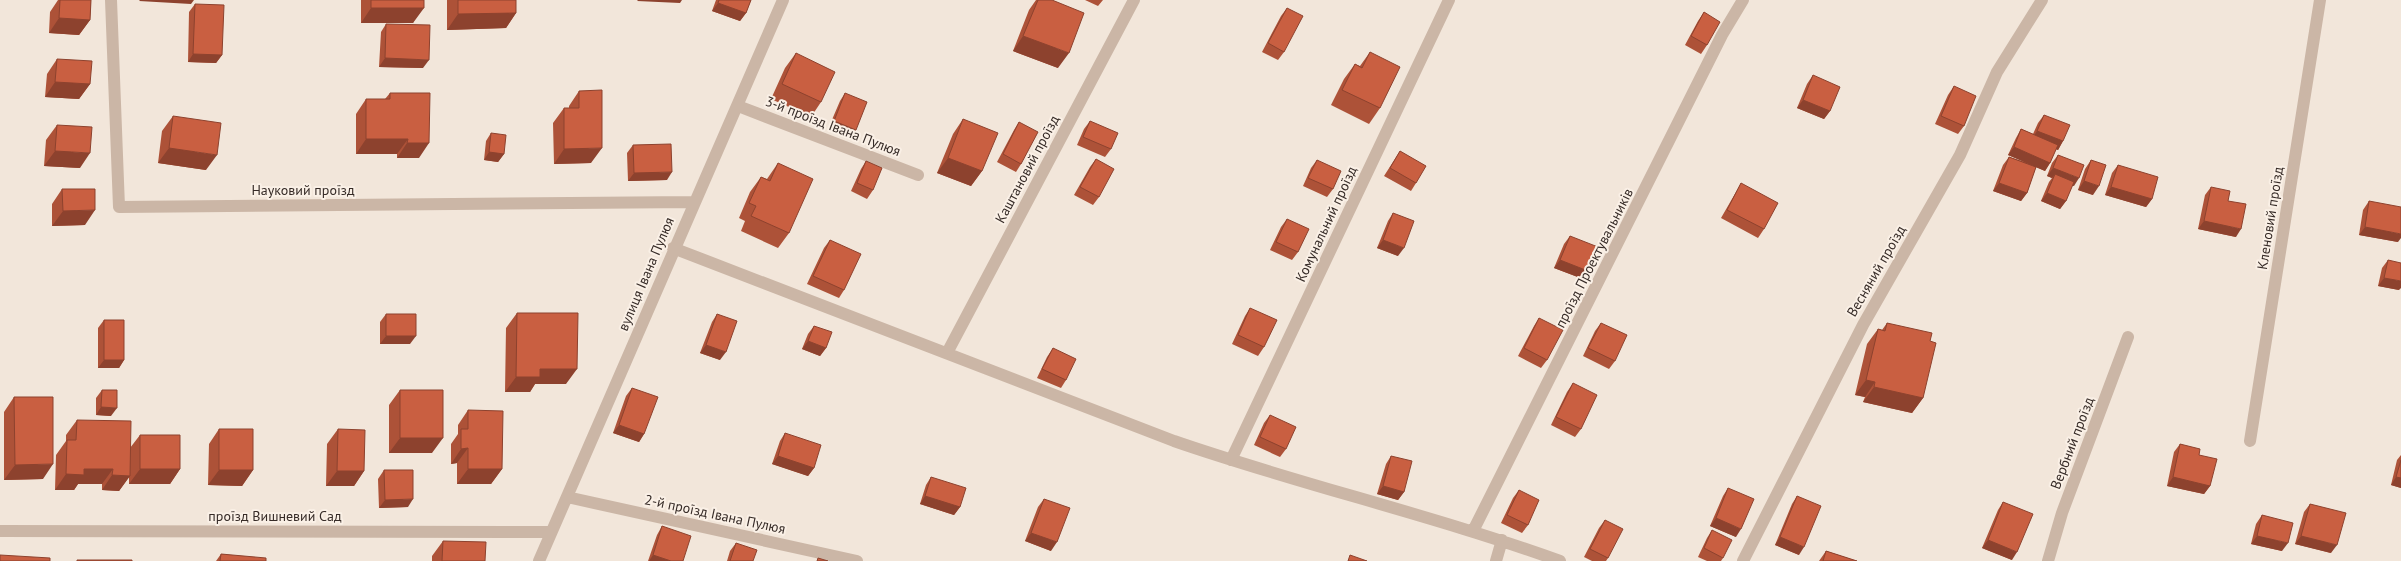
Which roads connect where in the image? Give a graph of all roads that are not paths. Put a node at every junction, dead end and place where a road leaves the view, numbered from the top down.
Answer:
1 (111, 0) edge
2 (783, 0) edge
3 (1134, 0) edge
4 (1449, 0) edge
5 (1743, 0) edge
6 (2042, 0) edge
7 (2320, 0) edge
8 (738, 106) junction
9 (918, 175) dead end
10 (694, 202) junction
11 (674, 248) junction
12 (2128, 337) dead end
13 (947, 353) junction
14 (2250, 441) dead end
15 (1231, 460) junction
16 (567, 497) junction
17 (0, 531) edge
18 (1473, 531) junction
19 (550, 532) junction
20 (1502, 540) junction
21 (539, 561) edge
22 (857, 561) edge
23 (1496, 561) edge
24 (1560, 561) edge
25 (1743, 561) edge
26 (2048, 561) edge

1 - 10 street, Науковий проїзд
2 - 8 street, вулиця Івана Пулюя
3 - 13 street, Каштановий проїзд
4 - 15 street, Комунальний проїзд
5 - 18 street, проїзд Проектувальників
6 - 25 street, Весняний проїзд
7 - 14 street, Кленовий проїзд
8 - 9 street, 3-й проїзд Івана Пулюя
8 - 10 street, вулиця Івана Пулюя
10 - 11 street, вулиця Івана Пулюя
11 - 13 street
11 - 16 street, вулиця Івана Пулюя
12 - 26 street, Вербний проїзд
13 - 15 street
15 - 18 street
16 - 19 street, вулиця Івана Пулюя
16 - 22 street, 2-й проїзд Івана Пулюя
17 - 19 street, проїзд Вишневий Сад
18 - 20 street
19 - 21 street, вулиця Івана Пулюя
20 - 23 street
20 - 24 street

